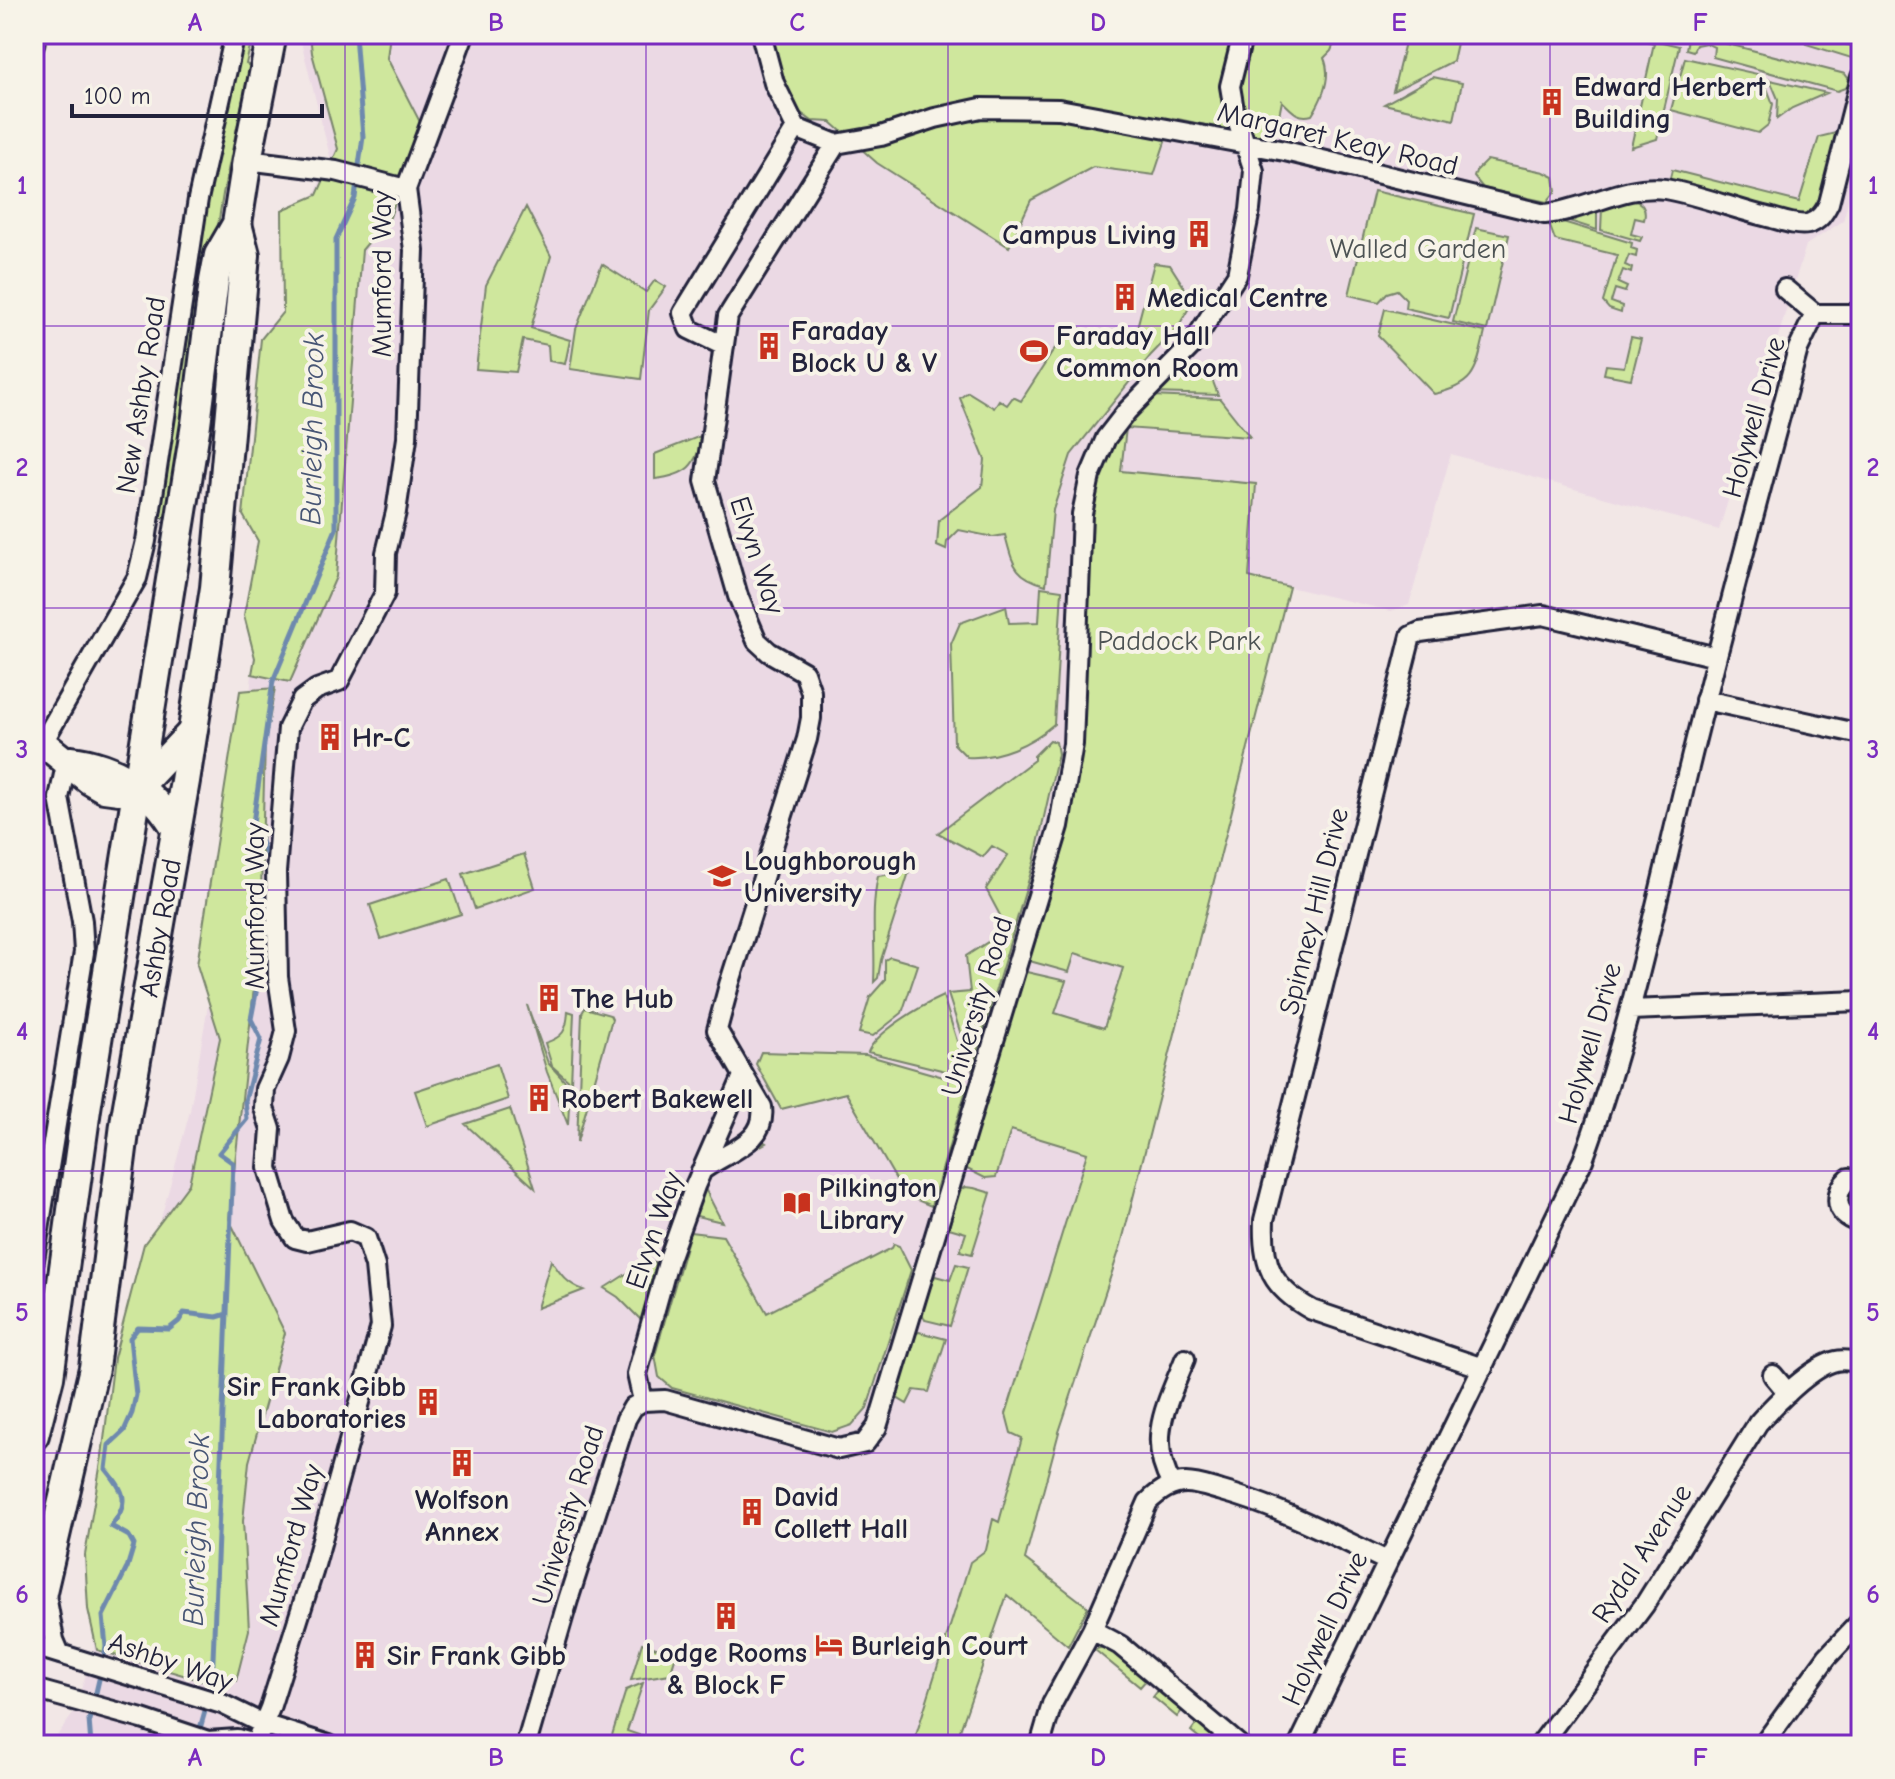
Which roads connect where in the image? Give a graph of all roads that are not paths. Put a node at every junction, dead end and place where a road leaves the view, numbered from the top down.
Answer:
1 (36, 34) edge
2 (235, 34) edge
3 (272, 34) edge
4 (464, 34) edge
5 (761, 34) edge
6 (1243, 34) edge
7 (34, 45) edge
8 (1861, 77) edge
9 (796, 128) junction
10 (836, 144) junction
11 (1245, 145) junction
12 (247, 160) junction
13 (406, 189) junction
14 (237, 224) junction
15 (1785, 289) dead end
16 (1815, 314) junction
17 (1861, 314) edge
18 (724, 346) junction
19 (1716, 657) junction
20 (1705, 700) junction
21 (192, 731) junction
22 (148, 733) junction
23 (1861, 734) edge
24 (38, 739) edge
25 (67, 760) junction
26 (103, 767) junction
27 (139, 787) junction
28 (176, 830) junction
29 (1861, 1001) edge
30 (1630, 1010) junction
31 (743, 1076) junction
32 (701, 1171) junction
33 (1861, 1180) edge
34 (1861, 1217) edge
35 (34, 1260) edge
36 (1185, 1359) dead end
37 (1861, 1364) edge
38 (1483, 1368) junction
39 (1773, 1375) dead end
40 (1788, 1393) junction
41 (643, 1401) junction
42 (34, 1435) edge
43 (1172, 1485) junction
44 (1387, 1561) junction
45 (44, 1587) junction
46 (1861, 1621) edge
47 (34, 1626) edge
48 (1092, 1630) junction
49 (34, 1646) edge
50 (60, 1654) junction
51 (34, 1689) edge
52 (263, 1724) junction
53 (257, 1745) edge
54 (329, 1745) edge
55 (526, 1745) edge
56 (1040, 1745) edge
57 (1239, 1745) edge
58 (1299, 1745) edge
59 (1540, 1745) edge
60 (1763, 1745) edge

1 - 7 street
2 - 24 street, New Ashby Road
3 - 12 main road, Ashby Road
4 - 13 street, Mumford Way
5 - 9 street
6 - 11 street, University Road
8 - 11 street, Margaret Keay Road
9 - 10 street
9 - 18 street
10 - 11 street, Margaret Keay Road
10 - 18 street, Elvyn Way
11 - 41 street, University Road
12 - 13 street
12 - 14 main road, Ashby Road
13 - 52 street, Mumford Way
14 - 21 main road, Ashby Road
14 - 22 main road, Ashby Road
15 - 16 street
16 - 17 street
16 - 19 street, Holywell Drive
18 - 31 street, Elvyn Way
19 - 20 street, Holywell Drive
19 - 38 street, Spinney Hill Drive
20 - 23 street
20 - 30 street, Holywell Drive
21 - 27 street
21 - 28 main road, Ashby Road
22 - 26 street
22 - 27 main road, Ashby Road
24 - 25 street
25 - 26 street
25 - 27 street
25 - 35 street
26 - 27 street
27 - 28 street
27 - 42 main road, Ashby Road
28 - 45 main road, Ashby Road
29 - 30 street
30 - 38 street, Holywell Drive
31 - 32 street
31 - 32 street, Elvyn Way
32 - 41 street, Elvyn Way
33 - 34 street
36 - 43 street
37 - 40 street, Rydal Avenue
38 - 44 street, Holywell Drive
39 - 40 street
40 - 59 street, Rydal Avenue
41 - 55 street, University Road
43 - 44 street
43 - 48 street
44 - 58 street, Holywell Drive
45 - 47 main road, Ashby Road
45 - 50 street
46 - 60 street
48 - 56 street
48 - 57 street
49 - 50 street, Ashby Way
50 - 52 street, Ashby Way
51 - 53 street, Ashby Way
52 - 53 street, Ashby Way
52 - 54 street, Ashby Way

